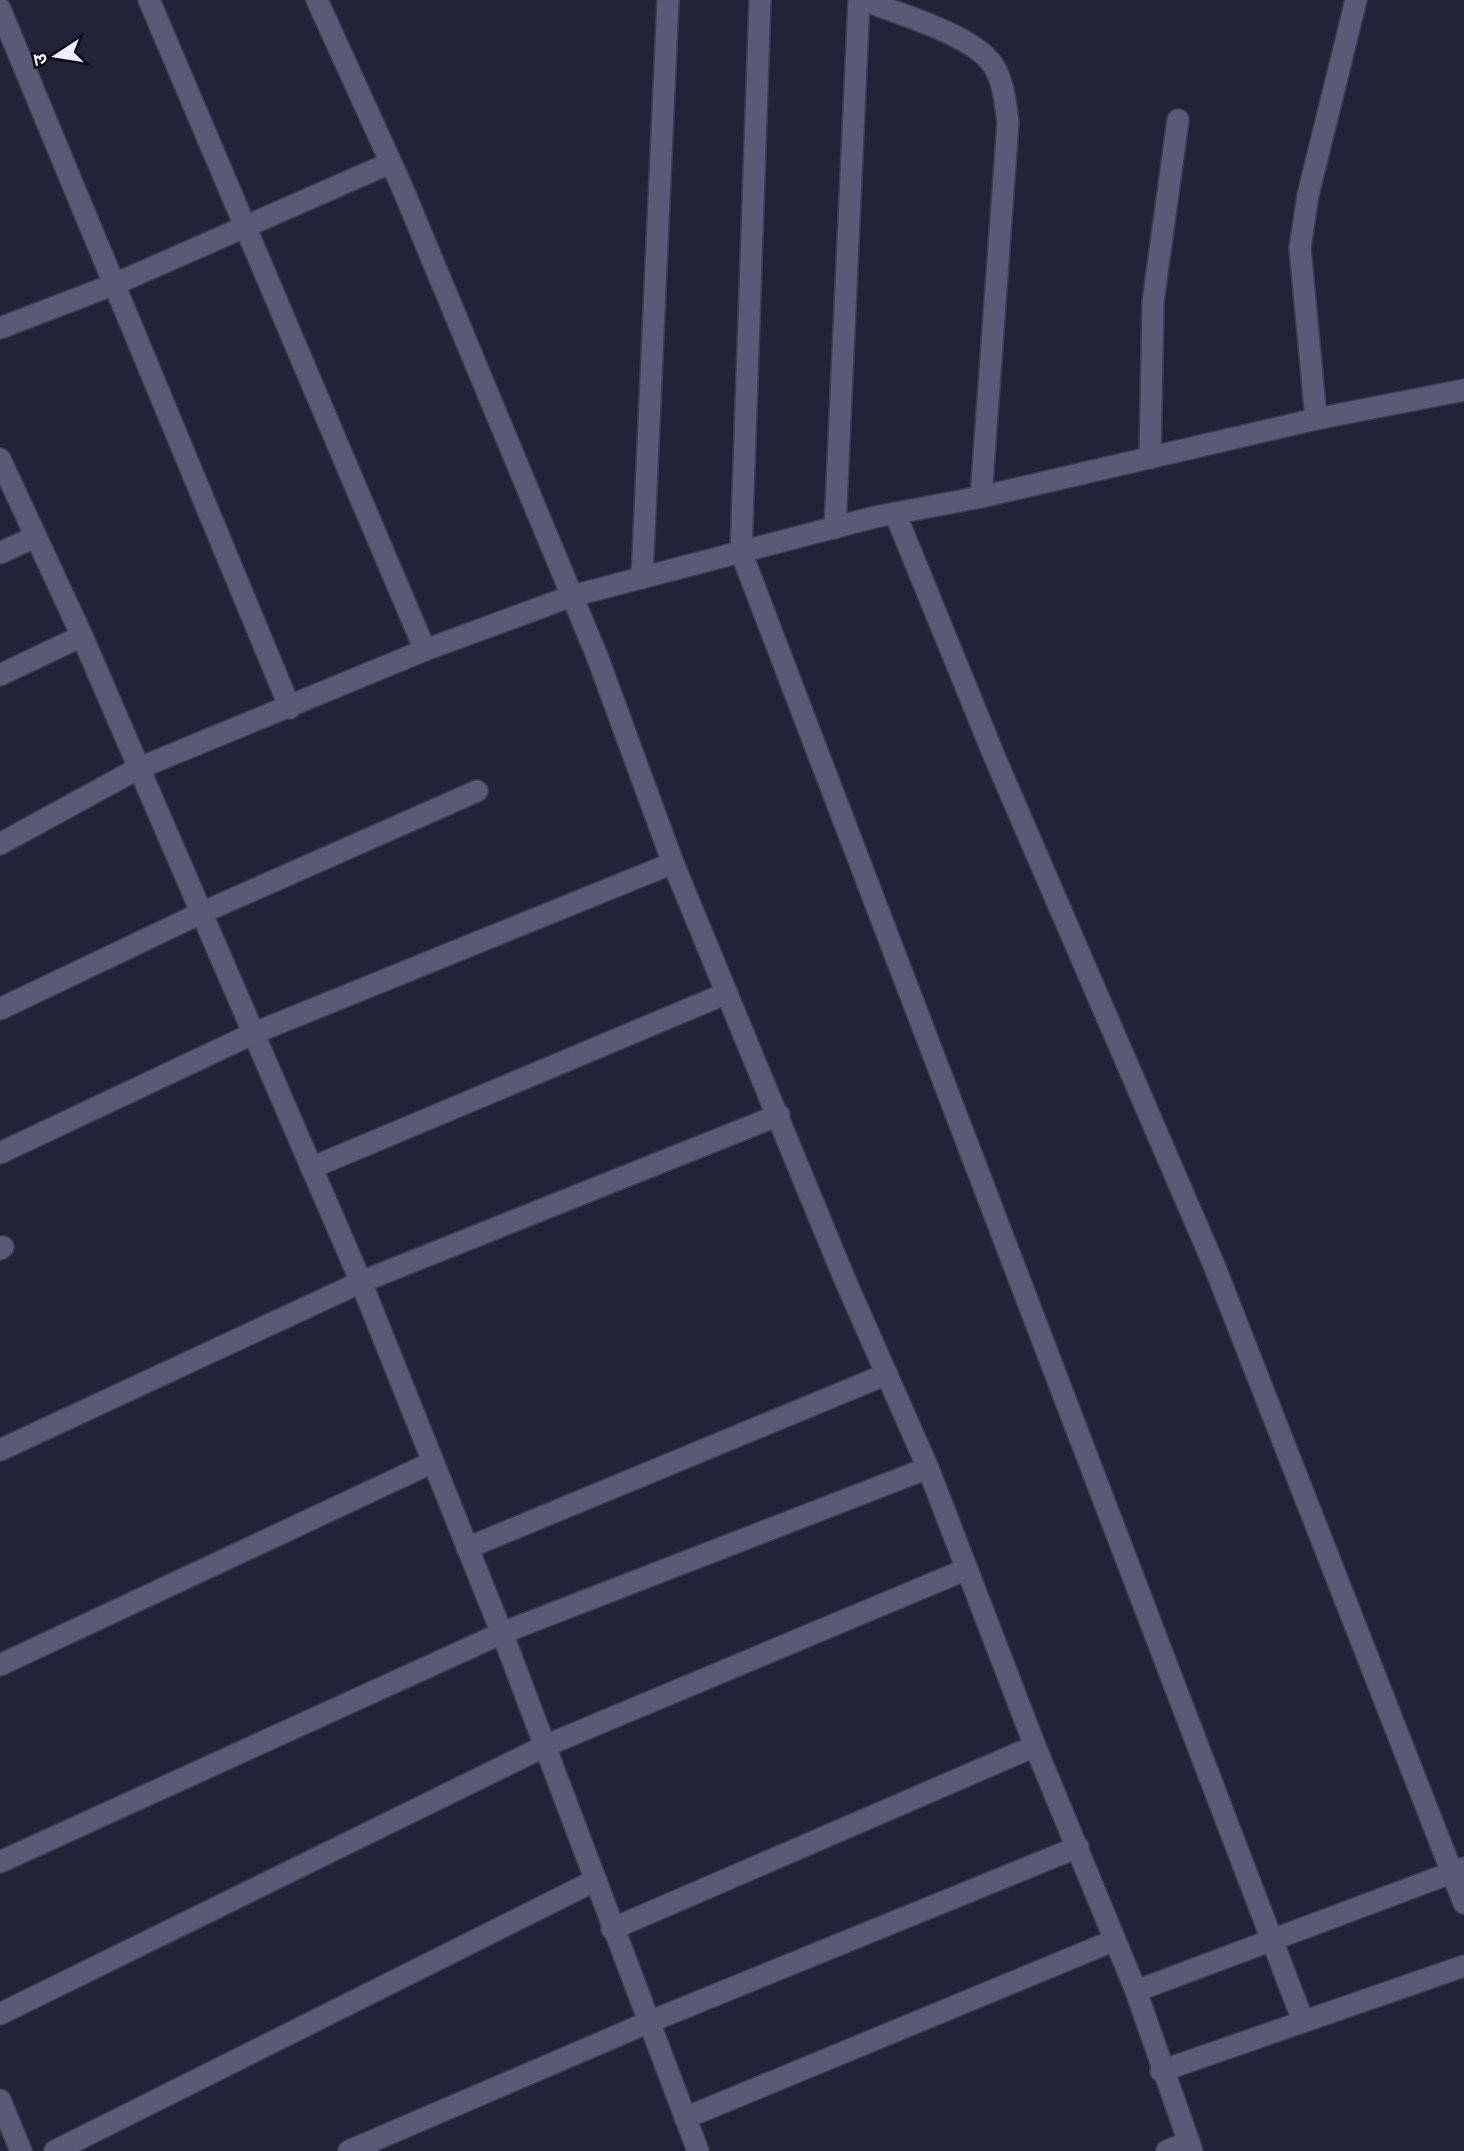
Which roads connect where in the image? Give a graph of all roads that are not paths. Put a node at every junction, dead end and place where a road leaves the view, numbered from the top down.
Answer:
1 (149, 0) edge
2 (317, 0) edge
3 (668, 0) edge
4 (760, 0) edge
5 (861, 0) edge
6 (1356, 0) edge
7 (0, 9) edge
8 (1178, 120) dead end
9 (390, 163) junction
10 (245, 227) junction
11 (115, 284) junction
12 (0, 328) edge
13 (1464, 390) edge
14 (1316, 419) junction
15 (1150, 458) junction
16 (0, 459) edge
17 (981, 497) junction
18 (895, 513) junction
19 (835, 528) junction
20 (34, 537) junction
21 (741, 552) junction
22 (0, 553) edge
23 (642, 578) junction
24 (572, 596) junction
25 (82, 636) junction
26 (425, 650) junction
27 (0, 675) edge
28 (290, 708) junction
29 (137, 769) junction
30 (477, 791) dead end
31 (0, 844) edge
32 (673, 863) junction
33 (199, 914) junction
34 (727, 993) junction
35 (0, 1009) edge
36 (252, 1034) junction
37 (779, 1115) junction
38 (0, 1153) edge
39 (311, 1168) junction
40 (361, 1282) junction
41 (887, 1374) junction
42 (0, 1450) edge
43 (433, 1462) junction
44 (928, 1468) junction
45 (467, 1548) junction
46 (967, 1569) junction
47 (502, 1633) junction
48 (0, 1665) edge
49 (545, 1746) junction
50 (1035, 1746) junction
51 (1078, 1847) junction
52 (0, 1862) edge
53 (1458, 1871) edge
54 (596, 1880) junction
55 (1464, 1903) edge
56 (612, 1929) junction
57 (1273, 1939) junction
58 (1115, 1940) junction
59 (1464, 1966) edge
60 (1136, 1991) junction
61 (0, 2014) edge
62 (1303, 2021) junction
63 (649, 2022) junction
64 (1161, 2071) junction
65 (0, 2100) edge
66 (685, 2118) junction
67 (1190, 2147) edge
68 (21, 2151) edge
69 (55, 2151) edge
70 (349, 2151) edge
71 (698, 2151) edge
72 (1167, 2151) edge

1 - 10 street
2 - 9 street
3 - 23 street
4 - 21 street
5 - 17 street
5 - 19 street
6 - 14 street
7 - 11 street
8 - 15 street
9 - 10 street
9 - 24 street
10 - 11 street
10 - 26 street
11 - 12 street
11 - 28 street
13 - 14 street
14 - 15 street
15 - 17 street
16 - 20 street
17 - 18 street
18 - 19 street
18 - 53 street
19 - 21 street
20 - 22 street
20 - 25 street
21 - 23 street
21 - 57 street
23 - 24 street
24 - 26 street
24 - 32 street
25 - 27 street
25 - 29 street
26 - 28 street
28 - 29 street
29 - 31 street
29 - 33 street
30 - 33 street
32 - 34 street
32 - 36 street
33 - 35 street
33 - 36 street
34 - 37 street
34 - 39 street
36 - 38 street
36 - 39 street
37 - 40 street
37 - 41 street
39 - 40 street
40 - 42 street
40 - 43 street
41 - 44 street
41 - 45 street
43 - 45 street
43 - 48 street
44 - 46 street
44 - 47 street
45 - 47 street
46 - 49 street
46 - 50 street
47 - 49 street
47 - 52 street
49 - 54 street
49 - 61 street
50 - 51 street
50 - 56 street
51 - 58 street
51 - 63 street
53 - 55 street
53 - 57 street
54 - 56 street
54 - 69 street
56 - 63 street
57 - 60 street
57 - 62 street
58 - 60 street
58 - 66 street
59 - 62 street
60 - 64 street
62 - 64 street
63 - 66 street
63 - 70 street
64 - 67 street
65 - 68 street
66 - 71 street
67 - 72 street

